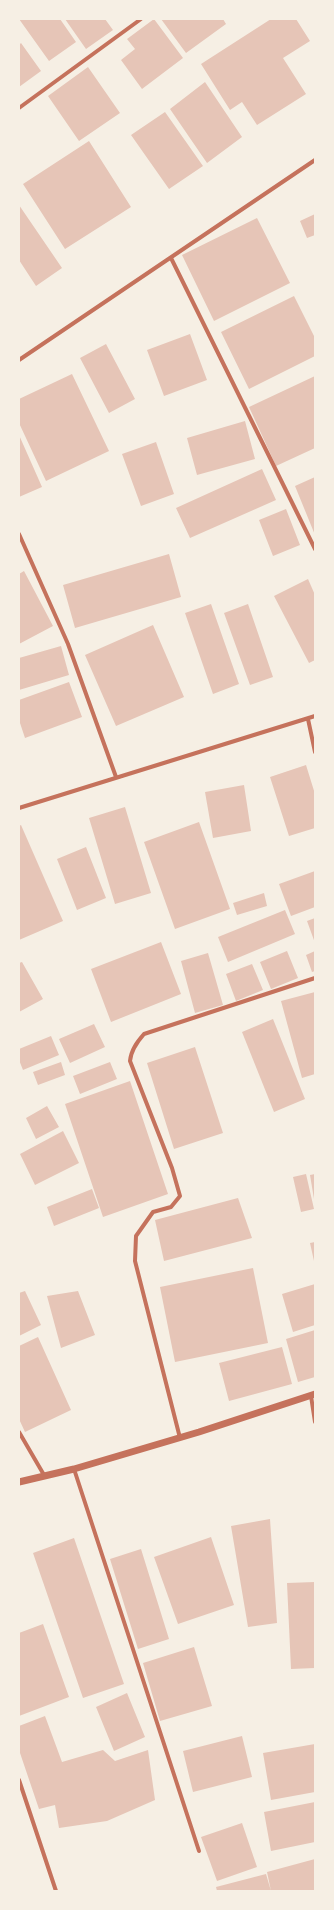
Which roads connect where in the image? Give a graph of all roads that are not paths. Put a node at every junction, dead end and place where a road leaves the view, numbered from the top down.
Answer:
1 (141, 19) edge
2 (19, 108) edge
3 (315, 160) edge
4 (171, 258) junction
5 (19, 360) edge
6 (19, 534) edge
7 (315, 549) edge
8 (315, 716) edge
9 (308, 719) junction
10 (315, 752) edge
11 (116, 777) junction
12 (19, 808) edge
13 (315, 978) edge
14 (313, 1395) edge
15 (315, 1422) edge
16 (19, 1432) edge
17 (180, 1438) junction
18 (74, 1469) junction
19 (44, 1475) junction
20 (19, 1482) edge
21 (19, 1780) edge
22 (199, 1851) dead end
23 (56, 1891) edge

1 - 2 street
3 - 4 street
4 - 5 street
4 - 7 street
6 - 11 street
8 - 9 street
9 - 10 street
9 - 11 street
11 - 12 street
13 - 17 street
14 - 15 street
14 - 17 street
16 - 19 street
17 - 18 street
18 - 19 street
18 - 22 street
19 - 20 street
21 - 23 street

